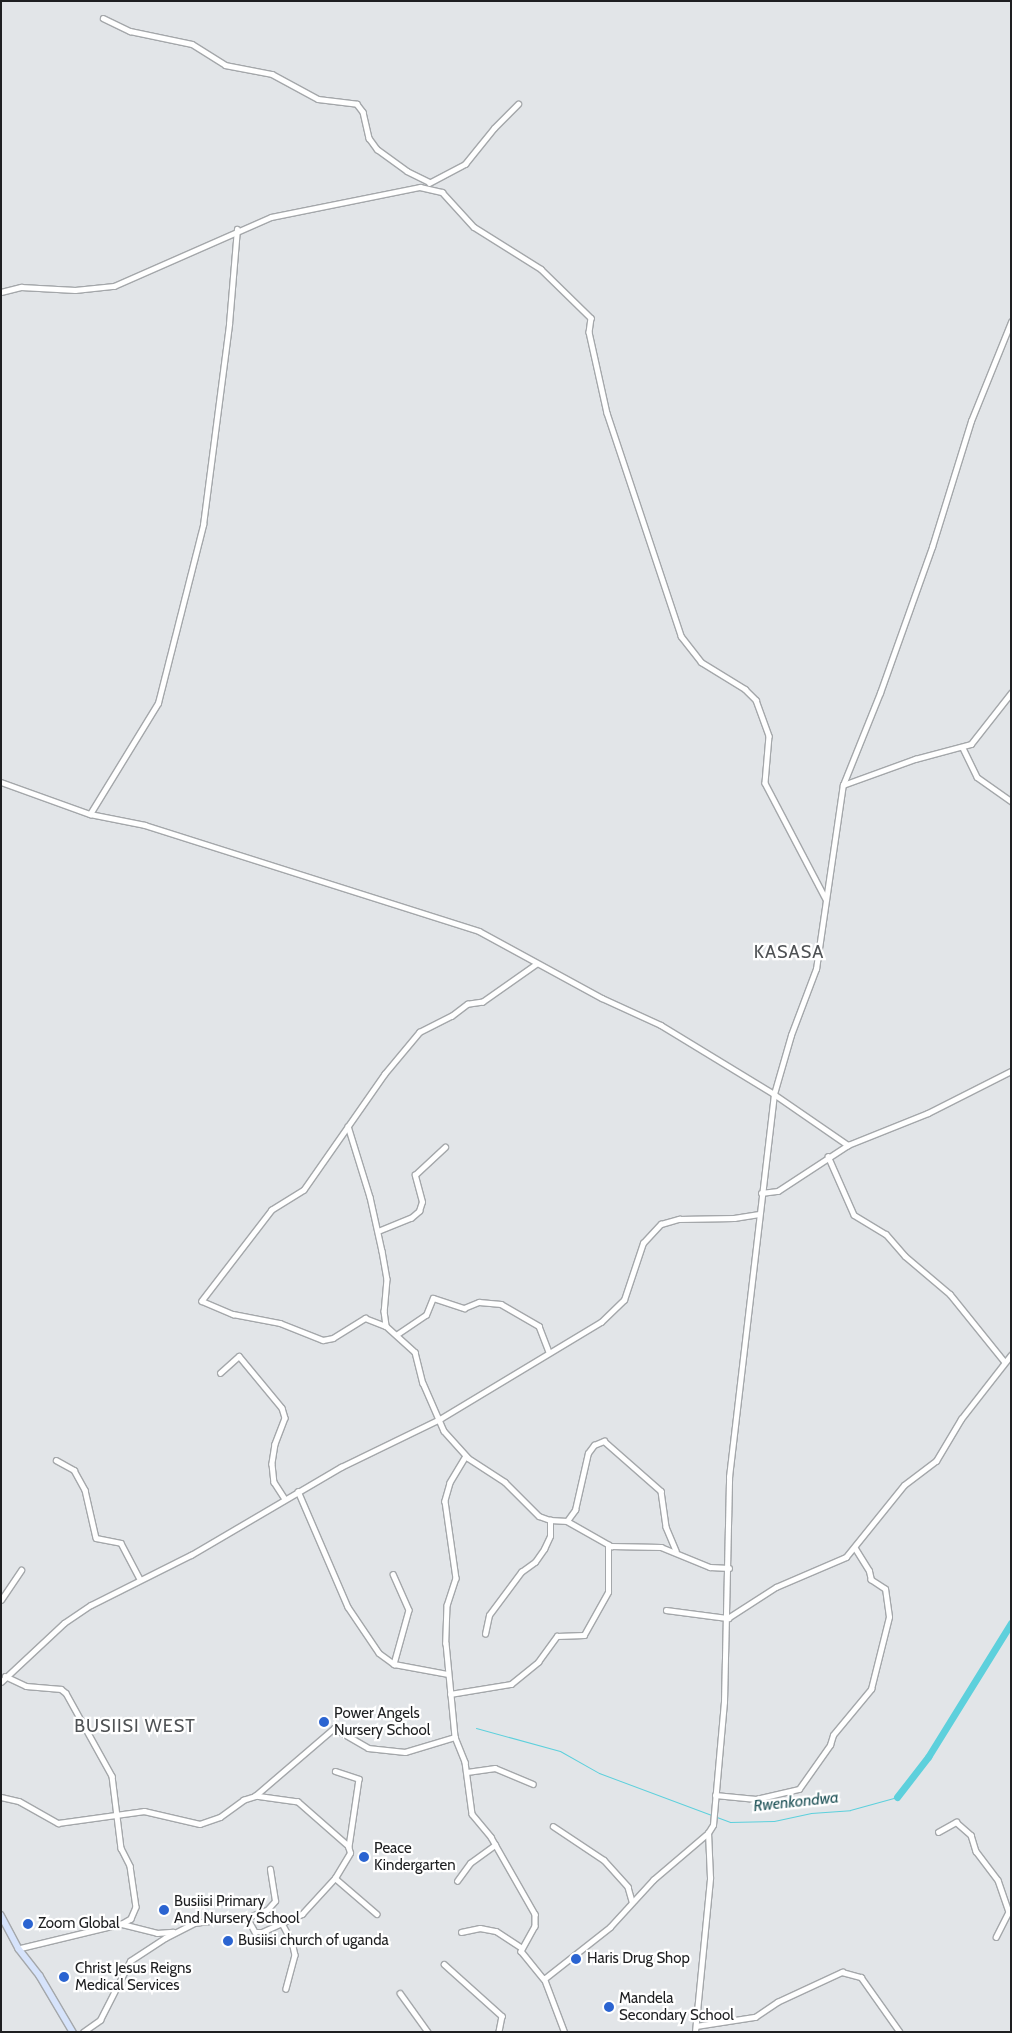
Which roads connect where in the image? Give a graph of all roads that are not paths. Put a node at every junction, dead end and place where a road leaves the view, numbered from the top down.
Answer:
1 (102, 18) dead end
2 (518, 104) dead end
3 (430, 182) junction
4 (425, 186) junction
5 (237, 229) junction
6 (1, 292) edge
7 (1011, 322) edge
8 (1011, 693) edge
9 (963, 748) junction
10 (1, 782) edge
11 (843, 785) junction
12 (1011, 801) edge
13 (90, 814) junction
14 (826, 899) junction
15 (537, 964) junction
16 (1011, 1071) edge
17 (774, 1094) junction
18 (348, 1126) junction
19 (848, 1145) junction
20 (445, 1147) dead end
21 (828, 1156) junction
22 (761, 1194) junction
23 (759, 1214) junction
24 (378, 1231) junction
25 (386, 1326) junction
26 (396, 1335) junction
27 (549, 1352) junction
28 (1011, 1355) edge
29 (1004, 1361) junction
30 (220, 1373) dead end
31 (440, 1419) junction
32 (466, 1456) junction
33 (56, 1460) dead end
34 (298, 1491) junction
35 (285, 1500) junction
36 (550, 1520) junction
37 (567, 1521) junction
38 (608, 1545) junction
39 (855, 1549) junction
40 (676, 1551) junction
41 (846, 1558) junction
42 (859, 1560) junction
43 (729, 1568) junction
44 (21, 1570) dead end
45 (393, 1574) dead end
46 (140, 1579) junction
47 (1, 1600) edge
48 (666, 1610) dead end
49 (728, 1618) junction
50 (485, 1634) dead end
51 (394, 1664) junction
52 (448, 1674) junction
53 (5, 1676) junction
54 (1, 1682) edge
55 (450, 1694) junction
56 (455, 1736) junction
57 (335, 1771) dead end
58 (467, 1772) junction
59 (534, 1784) dead end
60 (715, 1795) junction
61 (255, 1796) junction
62 (1, 1798) edge
63 (117, 1815) junction
64 (553, 1826) dead end
65 (938, 1832) dead end
66 (708, 1834) junction
67 (495, 1845) junction
68 (349, 1847) junction
69 (270, 1869) dead end
70 (335, 1878) junction
71 (457, 1880) dead end
72 (632, 1901) junction
73 (1010, 1912) edge
74 (377, 1914) dead end
75 (1, 1915) edge
76 (246, 1918) junction
77 (122, 1924) junction
78 (283, 1925) junction
79 (177, 1931) junction
80 (461, 1932) dead end
81 (996, 1937) dead end
82 (521, 1947) junction
83 (19, 1949) junction
84 (444, 1964) dead end
85 (544, 1979) junction
86 (286, 1989) dead end
87 (400, 1993) dead end
88 (696, 2029) edge
89 (72, 2032) edge
90 (83, 2032) edge
91 (428, 2032) edge
92 (500, 2032) edge
93 (564, 2032) edge
94 (900, 2032) edge

1 - 3 street
2 - 3 street
3 - 4 street
4 - 5 street
4 - 14 street
5 - 6 street
5 - 13 street
7 - 11 street
8 - 9 street
9 - 11 street
9 - 12 street
10 - 13 street
11 - 14 street
13 - 15 street
14 - 17 street
15 - 17 street
15 - 18 street
16 - 19 street
17 - 19 street
17 - 22 street
18 - 24 street
18 - 25 street
19 - 21 street
20 - 24 street
21 - 22 street
21 - 29 street
22 - 23 street
23 - 27 street
23 - 43 street
24 - 25 street
25 - 26 street
26 - 27 street
26 - 31 street
27 - 31 street
28 - 29 street
29 - 39 street
30 - 35 street
31 - 32 street
31 - 34 street
32 - 36 street
32 - 52 street
33 - 46 street
34 - 35 street
34 - 51 street
35 - 46 street
36 - 37 street
36 - 50 street
37 - 38 street
37 - 40 street
38 - 40 street
38 - 55 street
39 - 41 street
39 - 42 street
40 - 43 street
41 - 42 street
41 - 49 street
42 - 60 street
43 - 49 street
44 - 47 street
45 - 51 street
46 - 53 street
48 - 49 street
49 - 60 street
51 - 52 street
52 - 55 street
53 - 54 street
53 - 63 street
55 - 56 street
56 - 58 street
56 - 61 street
57 - 68 street
58 - 59 street
58 - 67 street
60 - 66 street
61 - 63 street
61 - 68 street
62 - 63 street
63 - 77 street
64 - 72 street
65 - 73 street
66 - 72 street
66 - 88 street
67 - 71 street
67 - 82 street
68 - 70 street
69 - 76 street
70 - 74 street
70 - 78 street
72 - 85 street
73 - 81 street
75 - 83 main road
76 - 78 street
76 - 79 street
77 - 79 street
77 - 83 street
78 - 86 street
79 - 90 street
80 - 82 street
82 - 85 street
83 - 89 main road
84 - 92 street
85 - 93 street
87 - 91 street
88 - 94 street

